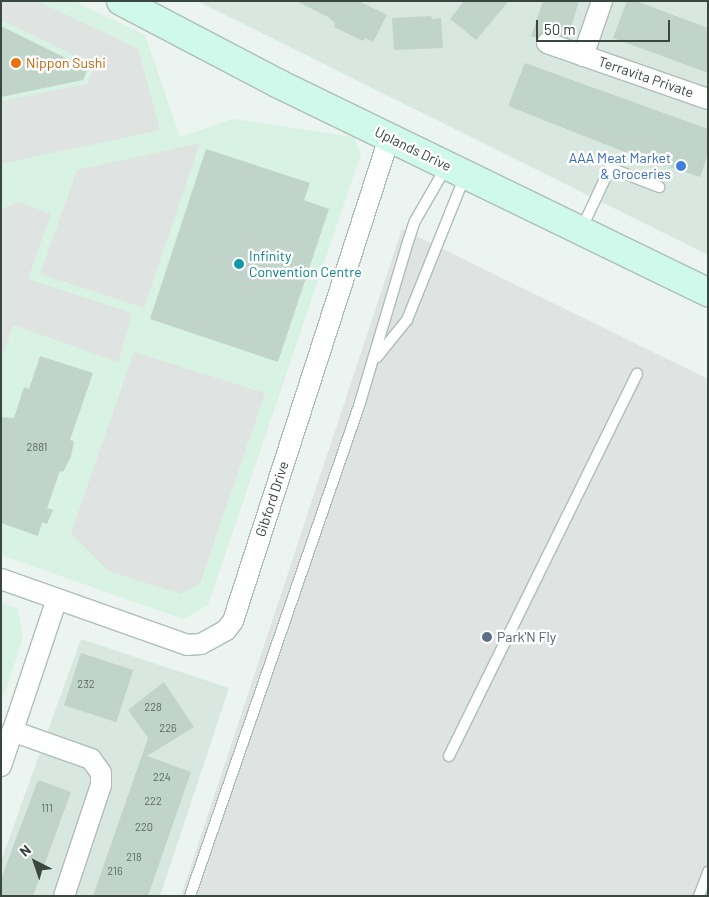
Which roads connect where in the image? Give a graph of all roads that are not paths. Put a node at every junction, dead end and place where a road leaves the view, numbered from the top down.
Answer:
1 (121, 1) edge
2 (602, 1) edge
3 (548, 43) dead end
4 (584, 56) junction
5 (708, 99) edge
6 (389, 138) junction
7 (456, 170) junction
8 (658, 187) dead end
9 (581, 231) junction
10 (708, 292) edge
11 (374, 360) junction
12 (637, 374) dead end
13 (1, 580) edge
14 (57, 599) junction
15 (12, 731) junction
16 (449, 756) dead end
17 (1, 766) edge
18 (708, 872) edge
19 (64, 896) edge
20 (190, 896) edge
21 (699, 896) edge

1 - 6 main road, Uplands Drive
2 - 4 street, Terravita Private
3 - 4 street, Terravita Private
4 - 5 street, Terravita Private
6 - 7 main road, Uplands Drive
6 - 14 street, Gibford Drive
7 - 9 main road, Uplands Drive
7 - 11 lane
7 - 11 lane
8 - 9 lane
9 - 10 main road, Uplands Drive
11 - 20 lane
12 - 16 lane
13 - 14 street, Gibford Drive
14 - 15 street
15 - 17 street
15 - 19 street
18 - 21 lane

